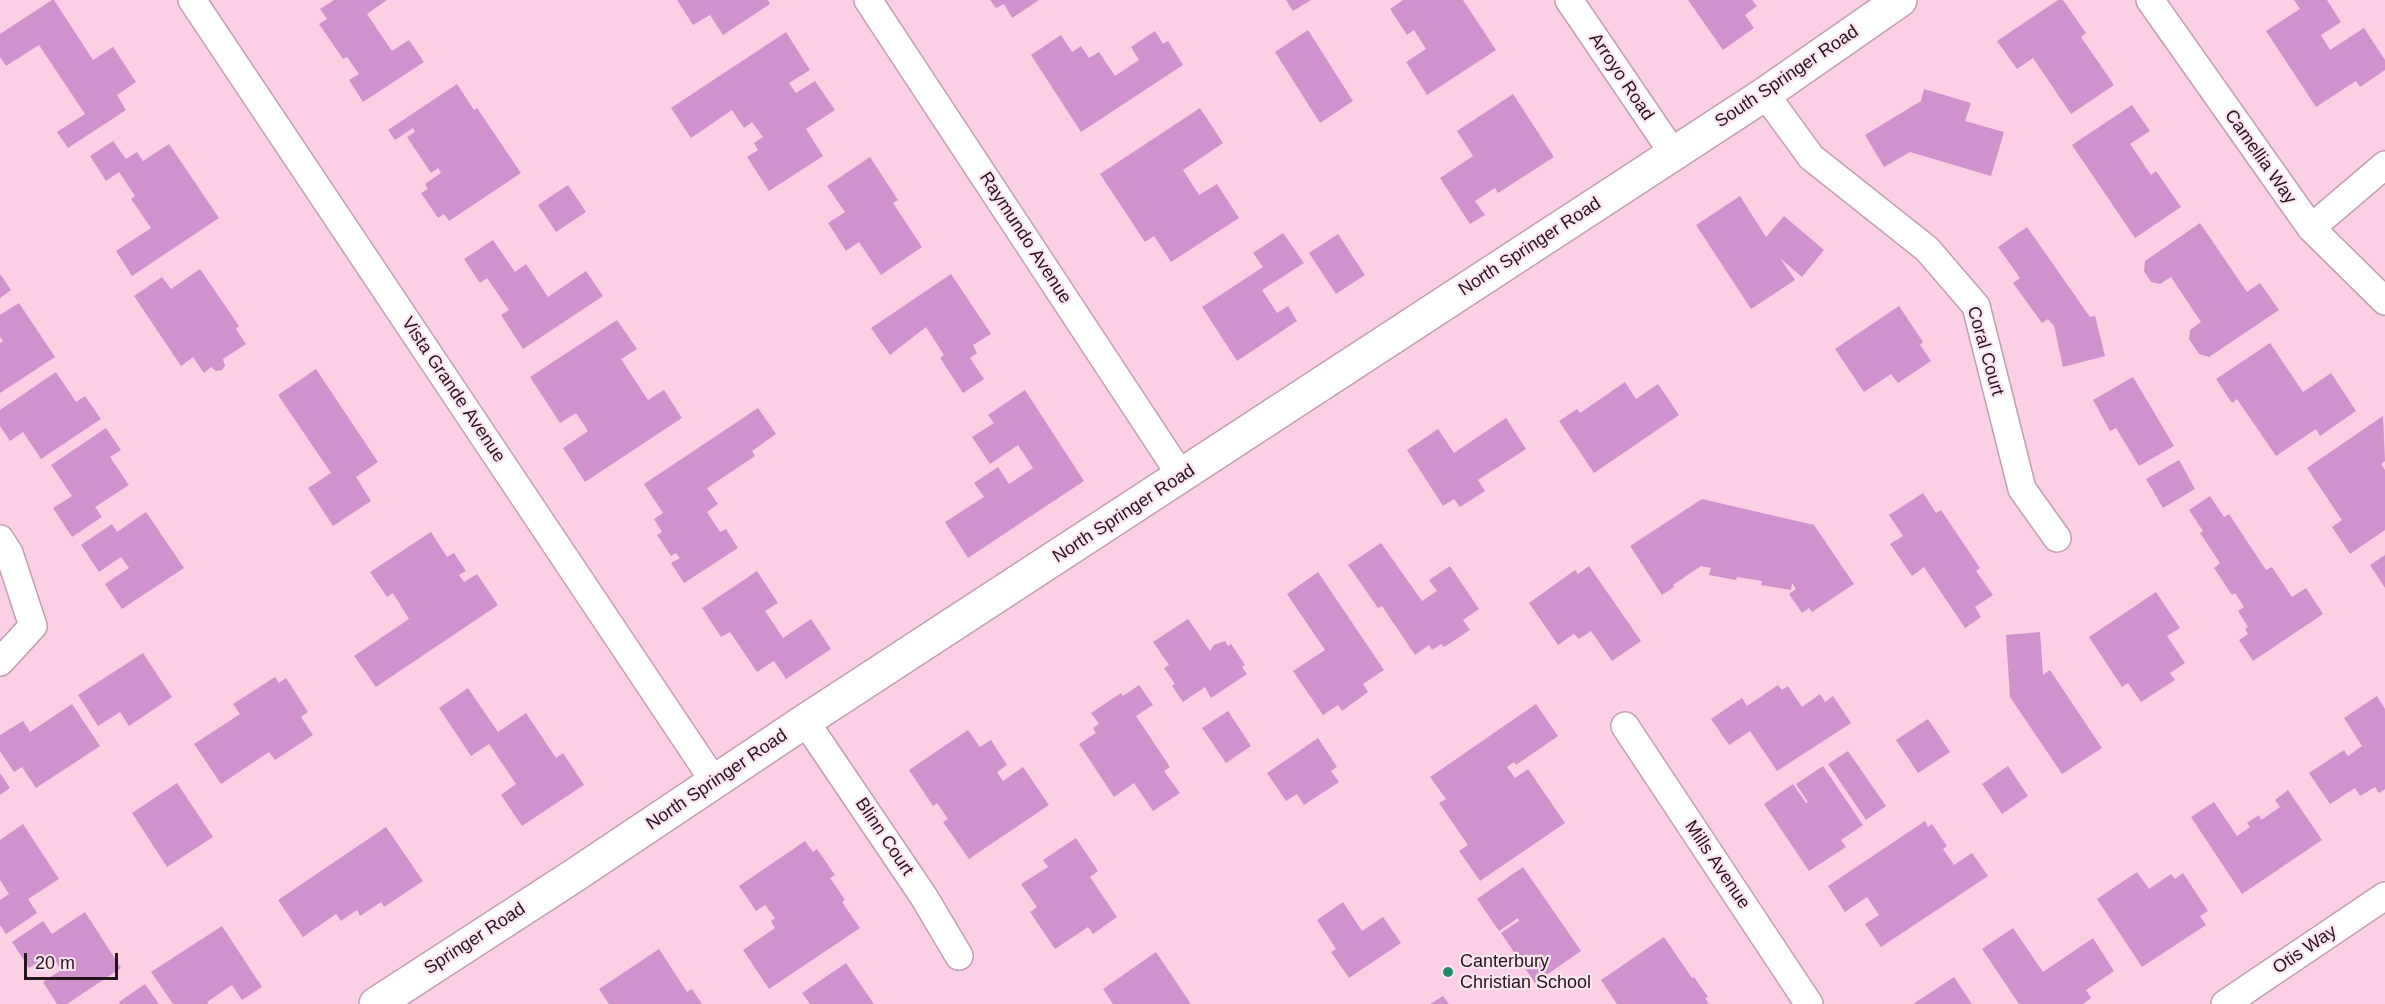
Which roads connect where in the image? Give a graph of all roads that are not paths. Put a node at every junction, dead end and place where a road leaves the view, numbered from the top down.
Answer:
1 (192, 0) edge
2 (868, 0) edge
3 (1569, 0) edge
4 (1900, 0) edge
5 (2150, 0) edge
6 (1766, 94) junction
7 (1673, 153) junction
8 (2385, 165) edge
9 (2311, 228) junction
10 (2385, 301) edge
11 (1182, 477) junction
12 (2057, 538) dead end
13 (0, 539) edge
14 (0, 663) edge
15 (805, 721) junction
16 (1625, 726) dead end
17 (714, 781) junction
18 (575, 875) joint
19 (2385, 896) edge
20 (959, 956) dead end
21 (376, 1004) edge
22 (1809, 1004) edge
23 (2224, 1004) edge

1 - 17 street, Vista Grande Avenue
2 - 11 street, Raymundo Avenue
3 - 7 street, Arroyo Road
4 - 6 street, South Springer Road
5 - 9 street, Camellia Way
6 - 7 street, South Springer Road
6 - 12 street, Coral Court
7 - 11 street, North Springer Road
8 - 9 street
9 - 10 street, Camellia Way
11 - 15 street, North Springer Road
13 - 14 street
15 - 17 street, North Springer Road
15 - 20 street, Blinn Court
16 - 22 street, Mills Avenue
17 - 18 street, North Springer Road
18 - 21 street, Springer Road
19 - 23 street, Otis Way

